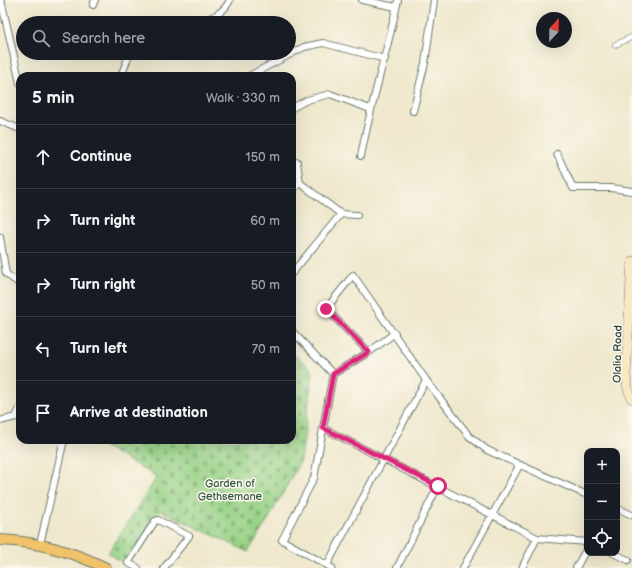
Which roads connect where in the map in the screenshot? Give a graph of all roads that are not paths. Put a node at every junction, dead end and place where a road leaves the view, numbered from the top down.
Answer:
1 (1, 0) edge
2 (230, 0) edge
3 (362, 0) edge
4 (398, 0) edge
5 (434, 0) edge
6 (396, 7) junction
7 (216, 16) edge
8 (632, 38) edge
9 (614, 45) dead end
10 (296, 51) edge
11 (385, 59) junction
12 (127, 60) edge
13 (279, 60) edge
14 (18, 72) edge
15 (123, 72) edge
16 (257, 72) edge
17 (296, 106) edge
18 (370, 109) junction
19 (414, 111) dead end
20 (0, 121) edge
21 (16, 128) edge
22 (557, 154) dead end
23 (361, 156) dead end
24 (297, 162) dead end
25 (300, 183) junction
26 (296, 186) edge
27 (632, 191) edge
28 (341, 214) junction
29 (357, 215) dead end
30 (0, 237) edge
31 (632, 261) edge
32 (632, 267) edge
33 (296, 268) edge
34 (16, 281) edge
35 (631, 300) edge
36 (394, 333) junction
37 (296, 335) edge
38 (369, 352) junction
39 (333, 374) junction
40 (426, 380) junction
41 (632, 399) edge
42 (16, 417) edge
43 (0, 421) edge
44 (323, 428) junction
45 (63, 444) edge
46 (384, 459) junction
47 (519, 466) junction
48 (438, 486) junction
49 (584, 494) edge
50 (620, 509) edge
51 (492, 515) junction
52 (632, 515) edge
53 (537, 538) junction
54 (0, 540) edge
55 (584, 542) edge
56 (40, 544) junction
57 (584, 553) edge
58 (619, 556) edge
59 (628, 560) dead end
60 (330, 567) edge
61 (106, 568) edge
62 (138, 568) edge
63 (164, 568) edge
64 (397, 568) edge
65 (463, 568) edge
66 (522, 568) edge
67 (576, 568) edge

1 - 14 street
2 - 7 street
3 - 6 street
4 - 6 street
5 - 19 street
6 - 11 street
8 - 9 street
10 - 11 street
11 - 18 street
12 - 15 street
13 - 16 street
17 - 18 street
18 - 23 street
20 - 21 street
22 - 27 street
24 - 25 street
25 - 26 street
25 - 28 street
28 - 29 street
28 - 33 street
30 - 34 street
31 - 32 main road, Olalia Road
32 - 35 main road, Olalia Road
35 - 41 main road, Olalia Road
36 - 38 street
36 - 38 street
36 - 40 street
37 - 39 street
38 - 39 street
39 - 44 street
40 - 46 street
40 - 47 street
42 - 43 street
44 - 46 street
44 - 60 street
45 - 56 street
46 - 48 street
46 - 60 street
47 - 49 street
47 - 51 street
48 - 51 street
48 - 64 street
50 - 52 street
51 - 53 street
51 - 65 street
53 - 55 street
53 - 66 street
54 - 56 main road
56 - 61 main road
57 - 67 street
58 - 59 street
62 - 63 street

